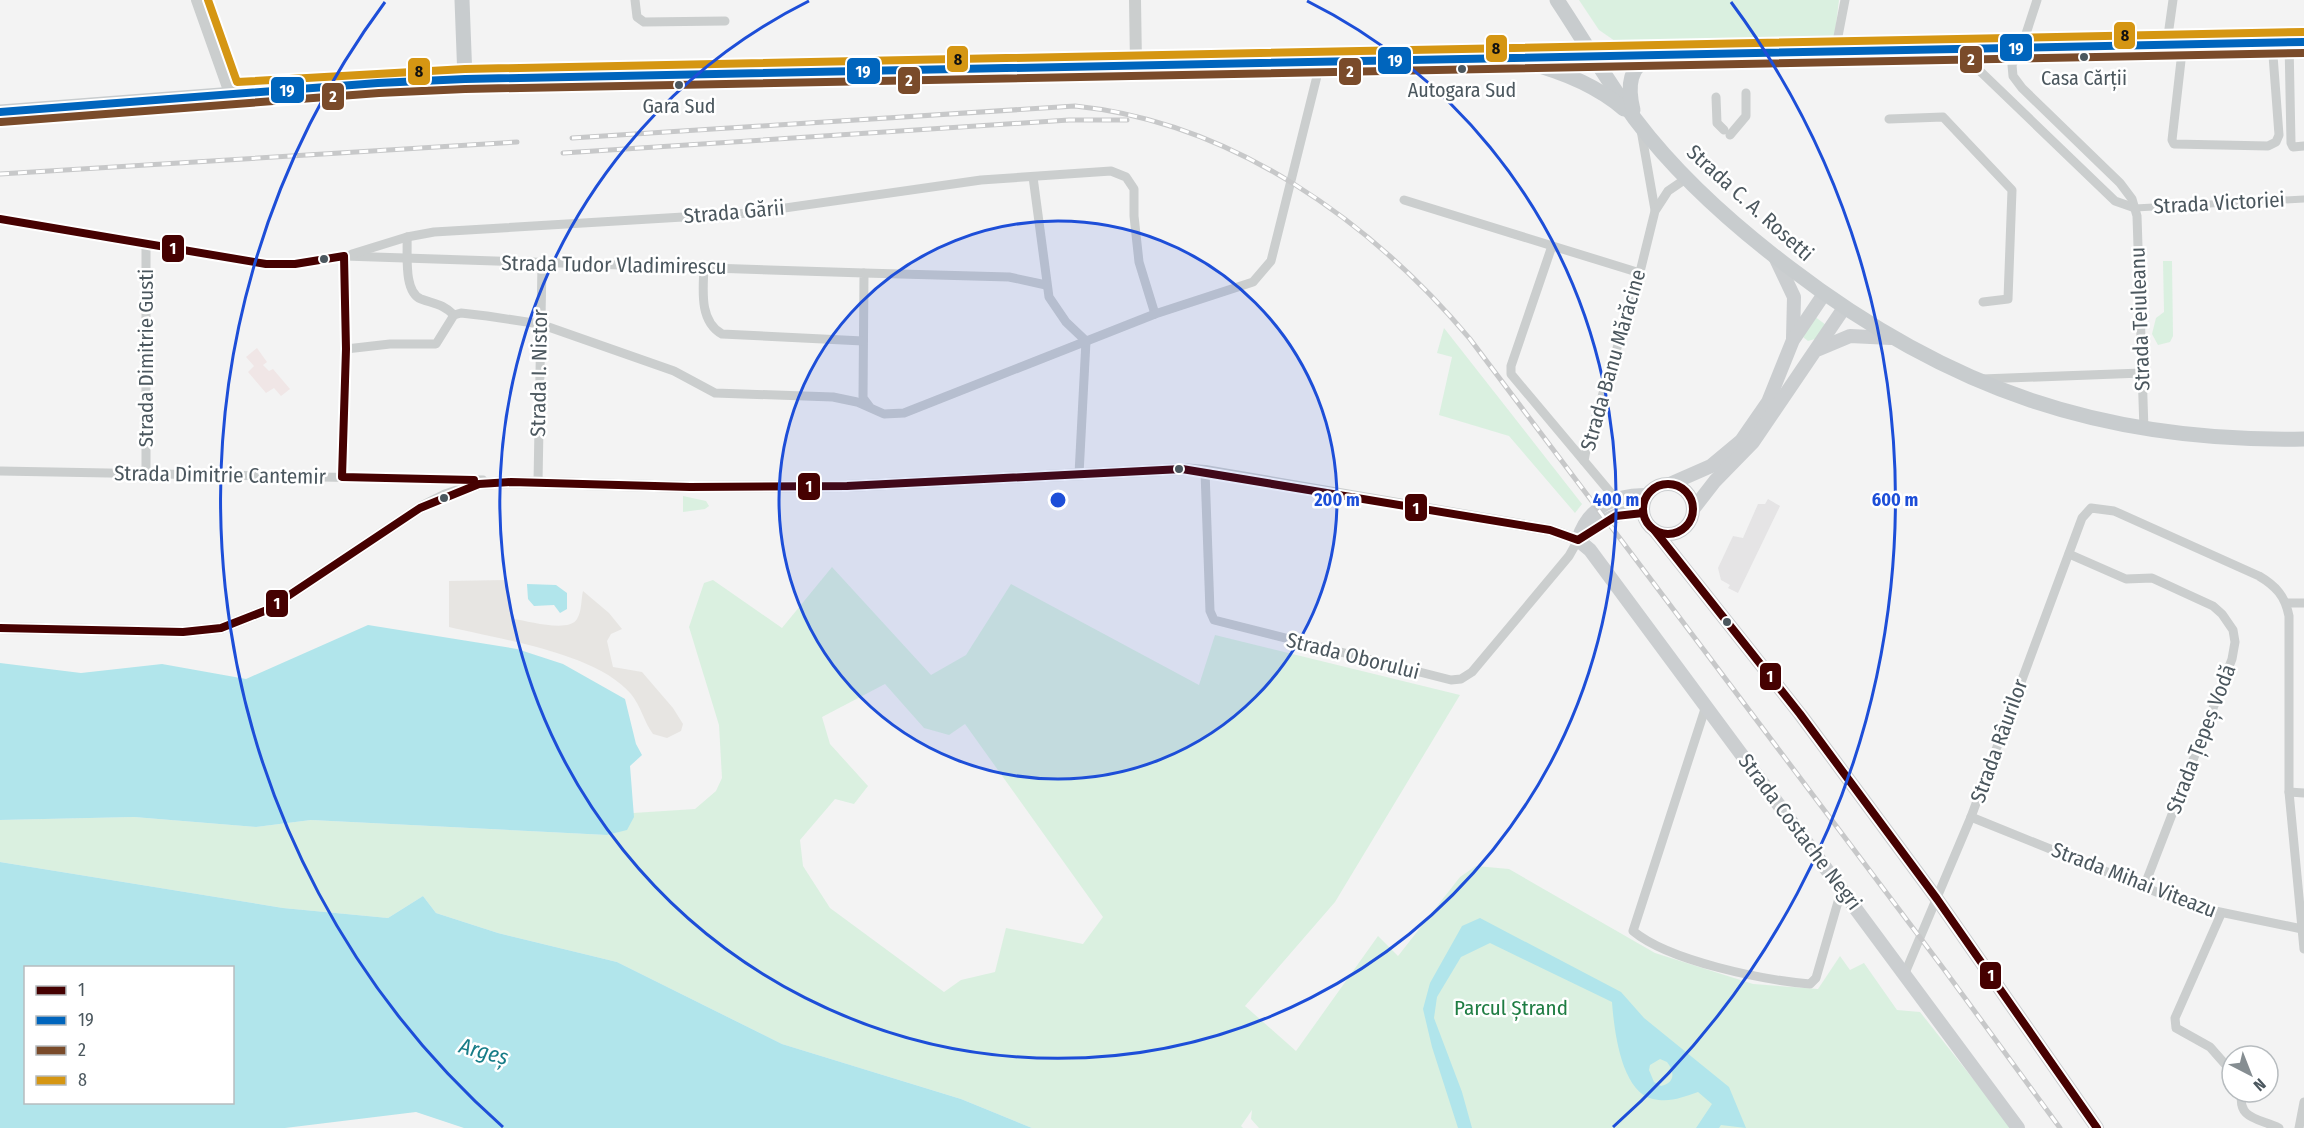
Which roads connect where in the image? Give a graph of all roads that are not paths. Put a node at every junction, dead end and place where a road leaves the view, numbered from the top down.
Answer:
1 (197, 0) edge
2 (462, 0) edge
3 (635, 0) edge
4 (1135, 0) edge
5 (1557, 0) edge
6 (1845, 0) edge
7 (2037, 0) edge
8 (2173, 0) edge
9 (725, 21) dead end
10 (2272, 42) junction
11 (2296, 42) edge
12 (2167, 43) junction
13 (2183, 43) junction
14 (2022, 46) junction
15 (1957, 49) junction
16 (1835, 52) junction
17 (1593, 54) junction
18 (1656, 54) junction
19 (1498, 57) junction
20 (1320, 60) junction
21 (1136, 64) junction
22 (465, 79) junction
23 (230, 93) junction
24 (1746, 93) dead end
25 (1716, 97) dead end
26 (0, 112) edge
27 (1889, 118) dead end
28 (1637, 121) junction
29 (2304, 146) edge
30 (1033, 177) junction
31 (1687, 178) junction
32 (2304, 199) edge
33 (1404, 200) dead end
34 (2135, 208) junction
35 (1655, 211) junction
36 (0, 219) edge
37 (407, 237) junction
38 (146, 244) junction
39 (1552, 246) junction
40 (344, 256) junction
41 (1775, 257) junction
42 (408, 259) junction
43 (542, 264) junction
44 (704, 267) junction
45 (864, 273) junction
46 (1640, 273) junction
47 (1046, 285) junction
48 (1824, 294) junction
49 (1983, 302) dead end
50 (1844, 309) junction
51 (1155, 314) junction
52 (454, 315) junction
53 (540, 324) junction
54 (1891, 338) junction
55 (1793, 340) junction
56 (863, 341) junction
57 (1086, 341) junction
58 (346, 349) junction
59 (1817, 350) junction
60 (2142, 373) junction
61 (1975, 381) junction
62 (871, 408) junction
63 (2144, 430) junction
64 (2304, 440) edge
65 (1584, 461) junction
66 (0, 471) edge
67 (1205, 471) junction
68 (146, 472) junction
69 (1079, 474) junction
70 (342, 477) junction
71 (511, 482) junction
72 (538, 482) junction
73 (1670, 484) junction
74 (1647, 495) junction
75 (1615, 498) junction
76 (1694, 508) junction
77 (1643, 513) junction
78 (1655, 531) junction
79 (1679, 532) junction
80 (1578, 540) junction
81 (2069, 554) junction
82 (1679, 562) junction
83 (2286, 603) junction
84 (2304, 603) edge
85 (0, 628) edge
86 (1706, 706) junction
87 (2289, 792) junction
88 (2304, 794) edge
89 (1971, 816) junction
90 (2144, 887) junction
91 (1842, 888) junction
92 (1937, 899) junction
93 (2221, 914) junction
94 (2302, 929) junction
95 (2304, 949) edge
96 (1905, 973) junction
97 (2220, 1058) edge
98 (2304, 1102) edge
99 (2239, 1104) edge
100 (2018, 1128) edge
101 (2097, 1128) edge
102 (2279, 1128) edge
103 (2299, 1128) edge

1 - 23 street
2 - 22 main road
3 - 9 street
4 - 21 street
5 - 17 main road, Strada C. A. Rosetti
6 - 16 street
7 - 14 street
8 - 12 street
10 - 11 main road
10 - 13 main road
10 - 13 street
11 - 29 street
12 - 13 main road
12 - 14 main road
14 - 15 main road
14 - 34 street
15 - 16 main road
15 - 34 street
16 - 18 main road
17 - 18 main road
17 - 19 main road
17 - 28 main road, Strada C. A. Rosetti
18 - 28 main road
19 - 20 main road
19 - 28 main road
20 - 21 main road
20 - 51 street
21 - 22 main road
22 - 23 main road
23 - 26 main road
24 - 25 street
27 - 49 street
28 - 31 main road, Strada C. A. Rosetti
28 - 35 street, Strada Banu Mărăcine
30 - 37 street, Strada Gării
30 - 47 street
30 - 51 street, Strada Gării
31 - 35 street, Strada Banu Mărăcine
31 - 41 main road, Strada C. A. Rosetti
32 - 34 street, Strada Victoriei
33 - 39 street
34 - 60 street, Strada Teiuleanu
35 - 46 street, Strada Banu Mărăcine
36 - 38 street, Strada Tudor Vladimirescu
37 - 40 street, Strada Gării
37 - 42 street
38 - 40 street, Strada Tudor Vladimirescu
38 - 68 street, Strada Dimitrie Gusti
39 - 46 street
39 - 65 street
40 - 42 street, Strada Tudor Vladimirescu
40 - 58 street
41 - 48 main road, Strada C. A. Rosetti
41 - 55 main road
42 - 43 street, Strada Tudor Vladimirescu
42 - 52 street
43 - 44 street, Strada Tudor Vladimirescu
43 - 53 street, Strada I. Nistor
44 - 45 street, Strada Tudor Vladimirescu
44 - 56 street
45 - 47 street, Strada Tudor Vladimirescu
45 - 56 street
46 - 65 street, Strada Banu Mărăcine
47 - 57 street
48 - 50 main road, Strada C. A. Rosetti
48 - 55 main road
50 - 54 main road, Strada C. A. Rosetti
50 - 59 main road
51 - 57 street
52 - 53 street
52 - 58 street
53 - 62 street
53 - 72 street, Strada I. Nistor
54 - 59 main road
54 - 61 main road, Strada C. A. Rosetti
55 - 73 main road
56 - 62 street
57 - 62 street
57 - 69 street
58 - 70 street
59 - 76 main road
60 - 61 street
60 - 63 street, Strada Teiuleanu
61 - 63 main road, Strada C. A. Rosetti
63 - 64 main road, Strada C. A. Rosetti
65 - 75 street, Strada Banu Mărăcine
66 - 68 street, Strada Dimitrie Cantemir
67 - 69 street
67 - 80 street
67 - 80 street, Strada Oborului
68 - 70 street, Strada Dimitrie Cantemir
69 - 72 street
70 - 71 street, Strada Dimitrie Cantemir
71 - 72 street
71 - 85 street
73 - 74 main road
73 - 76 main road
74 - 75 main road
74 - 77 main road
75 - 80 main road
76 - 79 main road
77 - 78 main road
77 - 80 main road
78 - 79 main road
78 - 82 main road
79 - 82 main road
80 - 86 main road, Strada Costache Negri
81 - 83 street, Strada Râurilor
81 - 89 street, Strada Râurilor
81 - 90 street, Strada Țepeș Vodă
82 - 92 main road
83 - 84 street
83 - 87 street
86 - 91 main road, Strada Costache Negri
86 - 91 street
87 - 88 street
87 - 94 street
89 - 90 street, Strada Mihai Viteazu
89 - 92 street, Strada Râurilor
90 - 93 street, Strada Mihai Viteazu
91 - 96 main road, Strada Costache Negri
92 - 96 street, Strada Râurilor
92 - 101 main road
93 - 94 street, Strada Mihai Viteazu
93 - 97 street
94 - 95 street
96 - 100 main road, Strada Costache Negri
98 - 103 street
99 - 102 street

